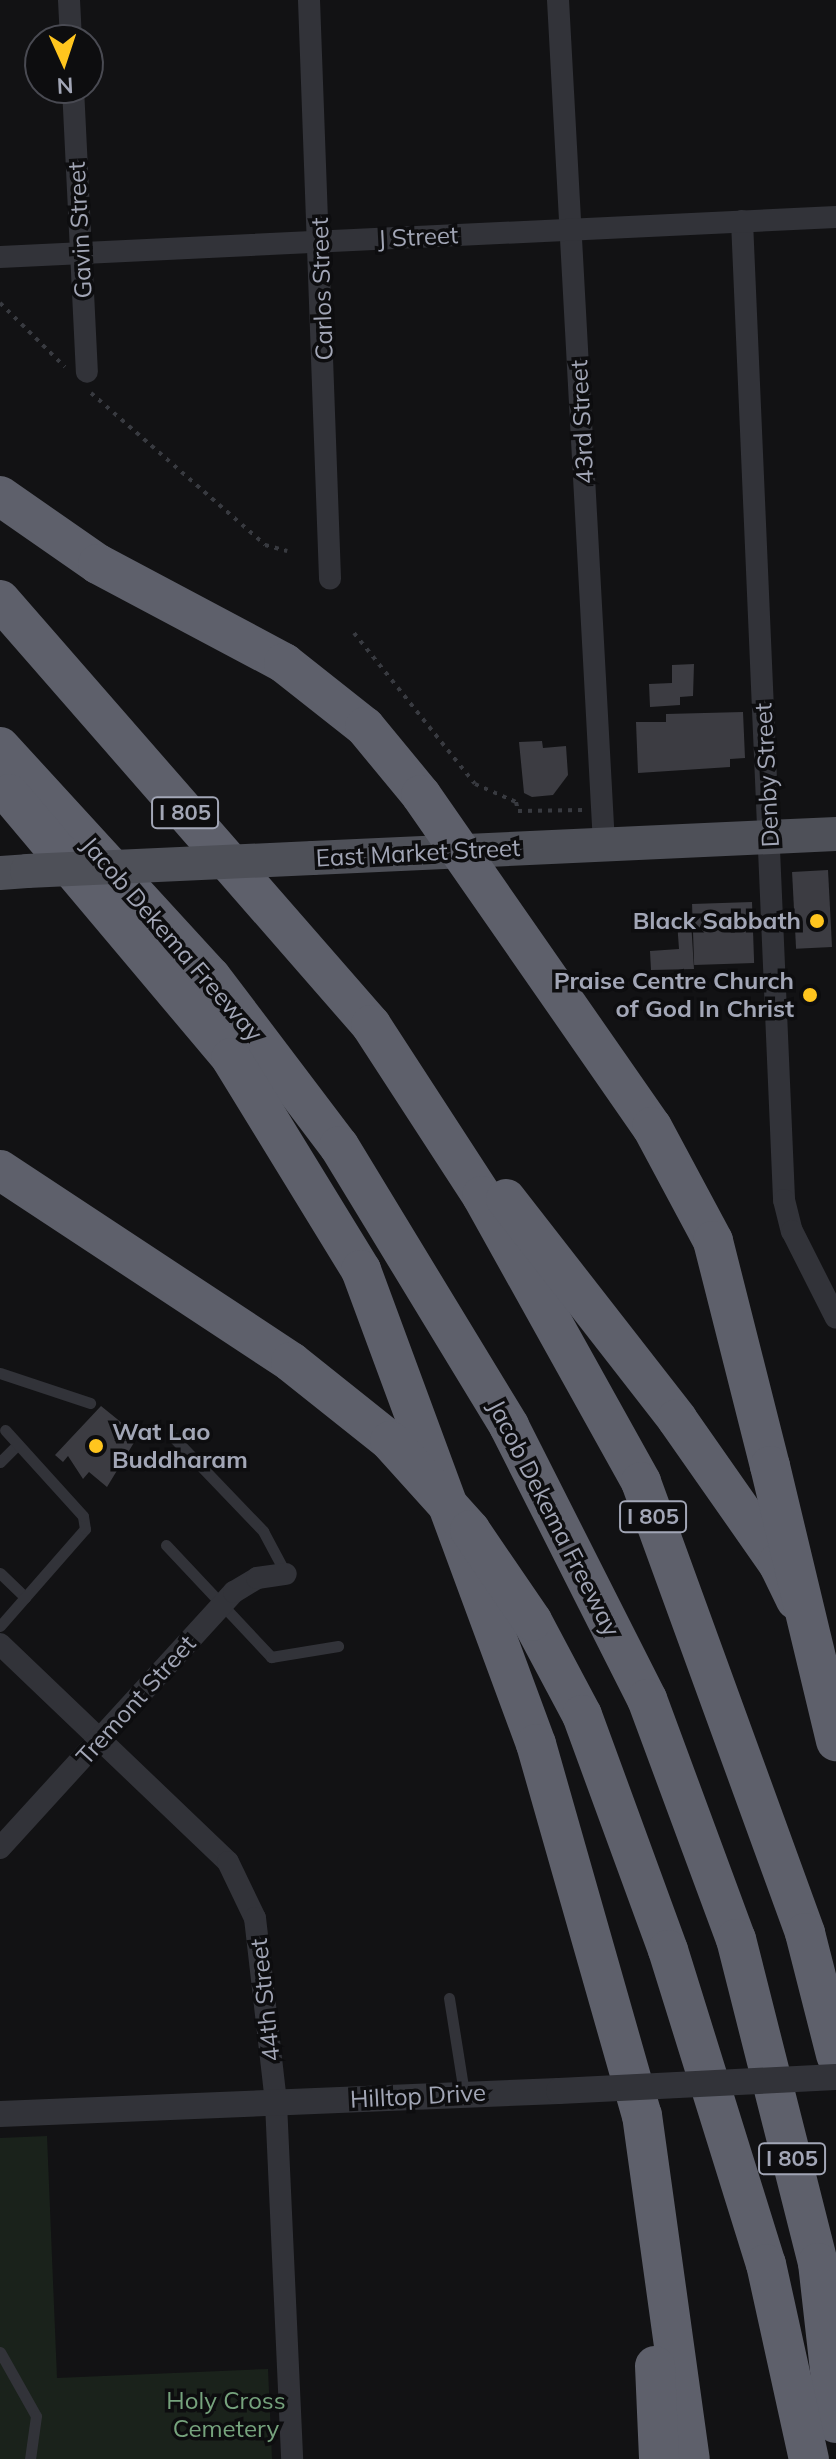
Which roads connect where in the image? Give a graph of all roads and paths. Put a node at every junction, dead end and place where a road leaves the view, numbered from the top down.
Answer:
1 (69, 0) edge
2 (309, 0) edge
3 (558, 0) edge
4 (70, 24) edge
5 (74, 104) edge
6 (836, 217) edge
7 (742, 221) junction
8 (572, 230) junction
9 (321, 241) junction
10 (81, 253) junction
11 (0, 257) edge
12 (0, 303) edge
13 (80, 376) junction
14 (0, 496) edge
15 (287, 551) dead end
16 (330, 579) dead end
17 (0, 600) edge
18 (354, 633) dead end
19 (0, 747) edge
20 (0, 782) edge
21 (604, 828) junction
22 (836, 834) edge
23 (770, 836) junction
24 (463, 850) junction
25 (0, 873) edge
26 (371, 1025) junction
27 (0, 1170) edge
28 (836, 1318) edge
29 (0, 1373) edge
30 (90, 1403) dead end
31 (5, 1430) dead end
32 (172, 1436) dead end
33 (18, 1444) junction
34 (0, 1462) edge
35 (166, 1545) dead end
36 (0, 1573) edge
37 (286, 1574) joint
38 (25, 1597) junction
39 (223, 1604) junction
40 (0, 1626) edge
41 (338, 1646) dead end
42 (2, 1650) edge
43 (836, 1683) edge
44 (103, 1737) junction
45 (836, 1741) edge
46 (0, 1848) edge
47 (449, 1998) dead end
48 (836, 2055) edge
49 (836, 2077) edge
50 (464, 2093) junction
51 (276, 2103) junction
52 (0, 2114) edge
53 (661, 2230) junction
54 (0, 2352) edge
55 (836, 2423) edge
56 (30, 2459) edge
57 (292, 2459) edge
58 (659, 2459) edge
59 (690, 2459) edge
60 (809, 2459) edge

1 - 4 street
2 - 9 street, Carlos Street
3 - 8 street, 43rd Street
5 - 10 street, Gavin Street
6 - 7 street, J Street
7 - 8 street, J Street
7 - 23 street, Denby Street
8 - 9 street, J Street
8 - 21 street, 43rd Street
9 - 10 street, J Street
9 - 16 street, Carlos Street
10 - 11 street, J Street
10 - 13 street, Gavin Street
12 - 13 path
13 - 15 path
14 - 24 highway
17 - 26 highway, I 805
18 - 21 path
19 - 55 highway, Jacob Dekema Freeway / I 805
20 - 53 highway
21 - 23 main road, East Market Street
21 - 24 main road, East Market Street
22 - 23 main road, East Market Street
23 - 28 street, Denby Street
24 - 25 main road, East Market Street, bridge
24 - 45 highway, bridge
26 - 43 highway
26 - 48 highway, I 805
27 - 60 highway, bridge
29 - 30 lane
31 - 33 lane
32 - 37 lane
33 - 34 lane
33 - 38 lane
35 - 39 lane
36 - 38 lane
37 - 39 street, Tremont Street
38 - 40 lane
39 - 41 lane
39 - 44 street, Tremont Street
42 - 44 street, 44th Street
44 - 46 street, Tremont Street
44 - 51 street, 44th Street
47 - 50 lane
49 - 50 street, Hilltop Drive, bridge
50 - 51 street, Hilltop Drive
51 - 52 street, Hilltop Drive
51 - 57 street, 44th Street
53 - 58 highway
53 - 59 highway
54 - 56 lane

